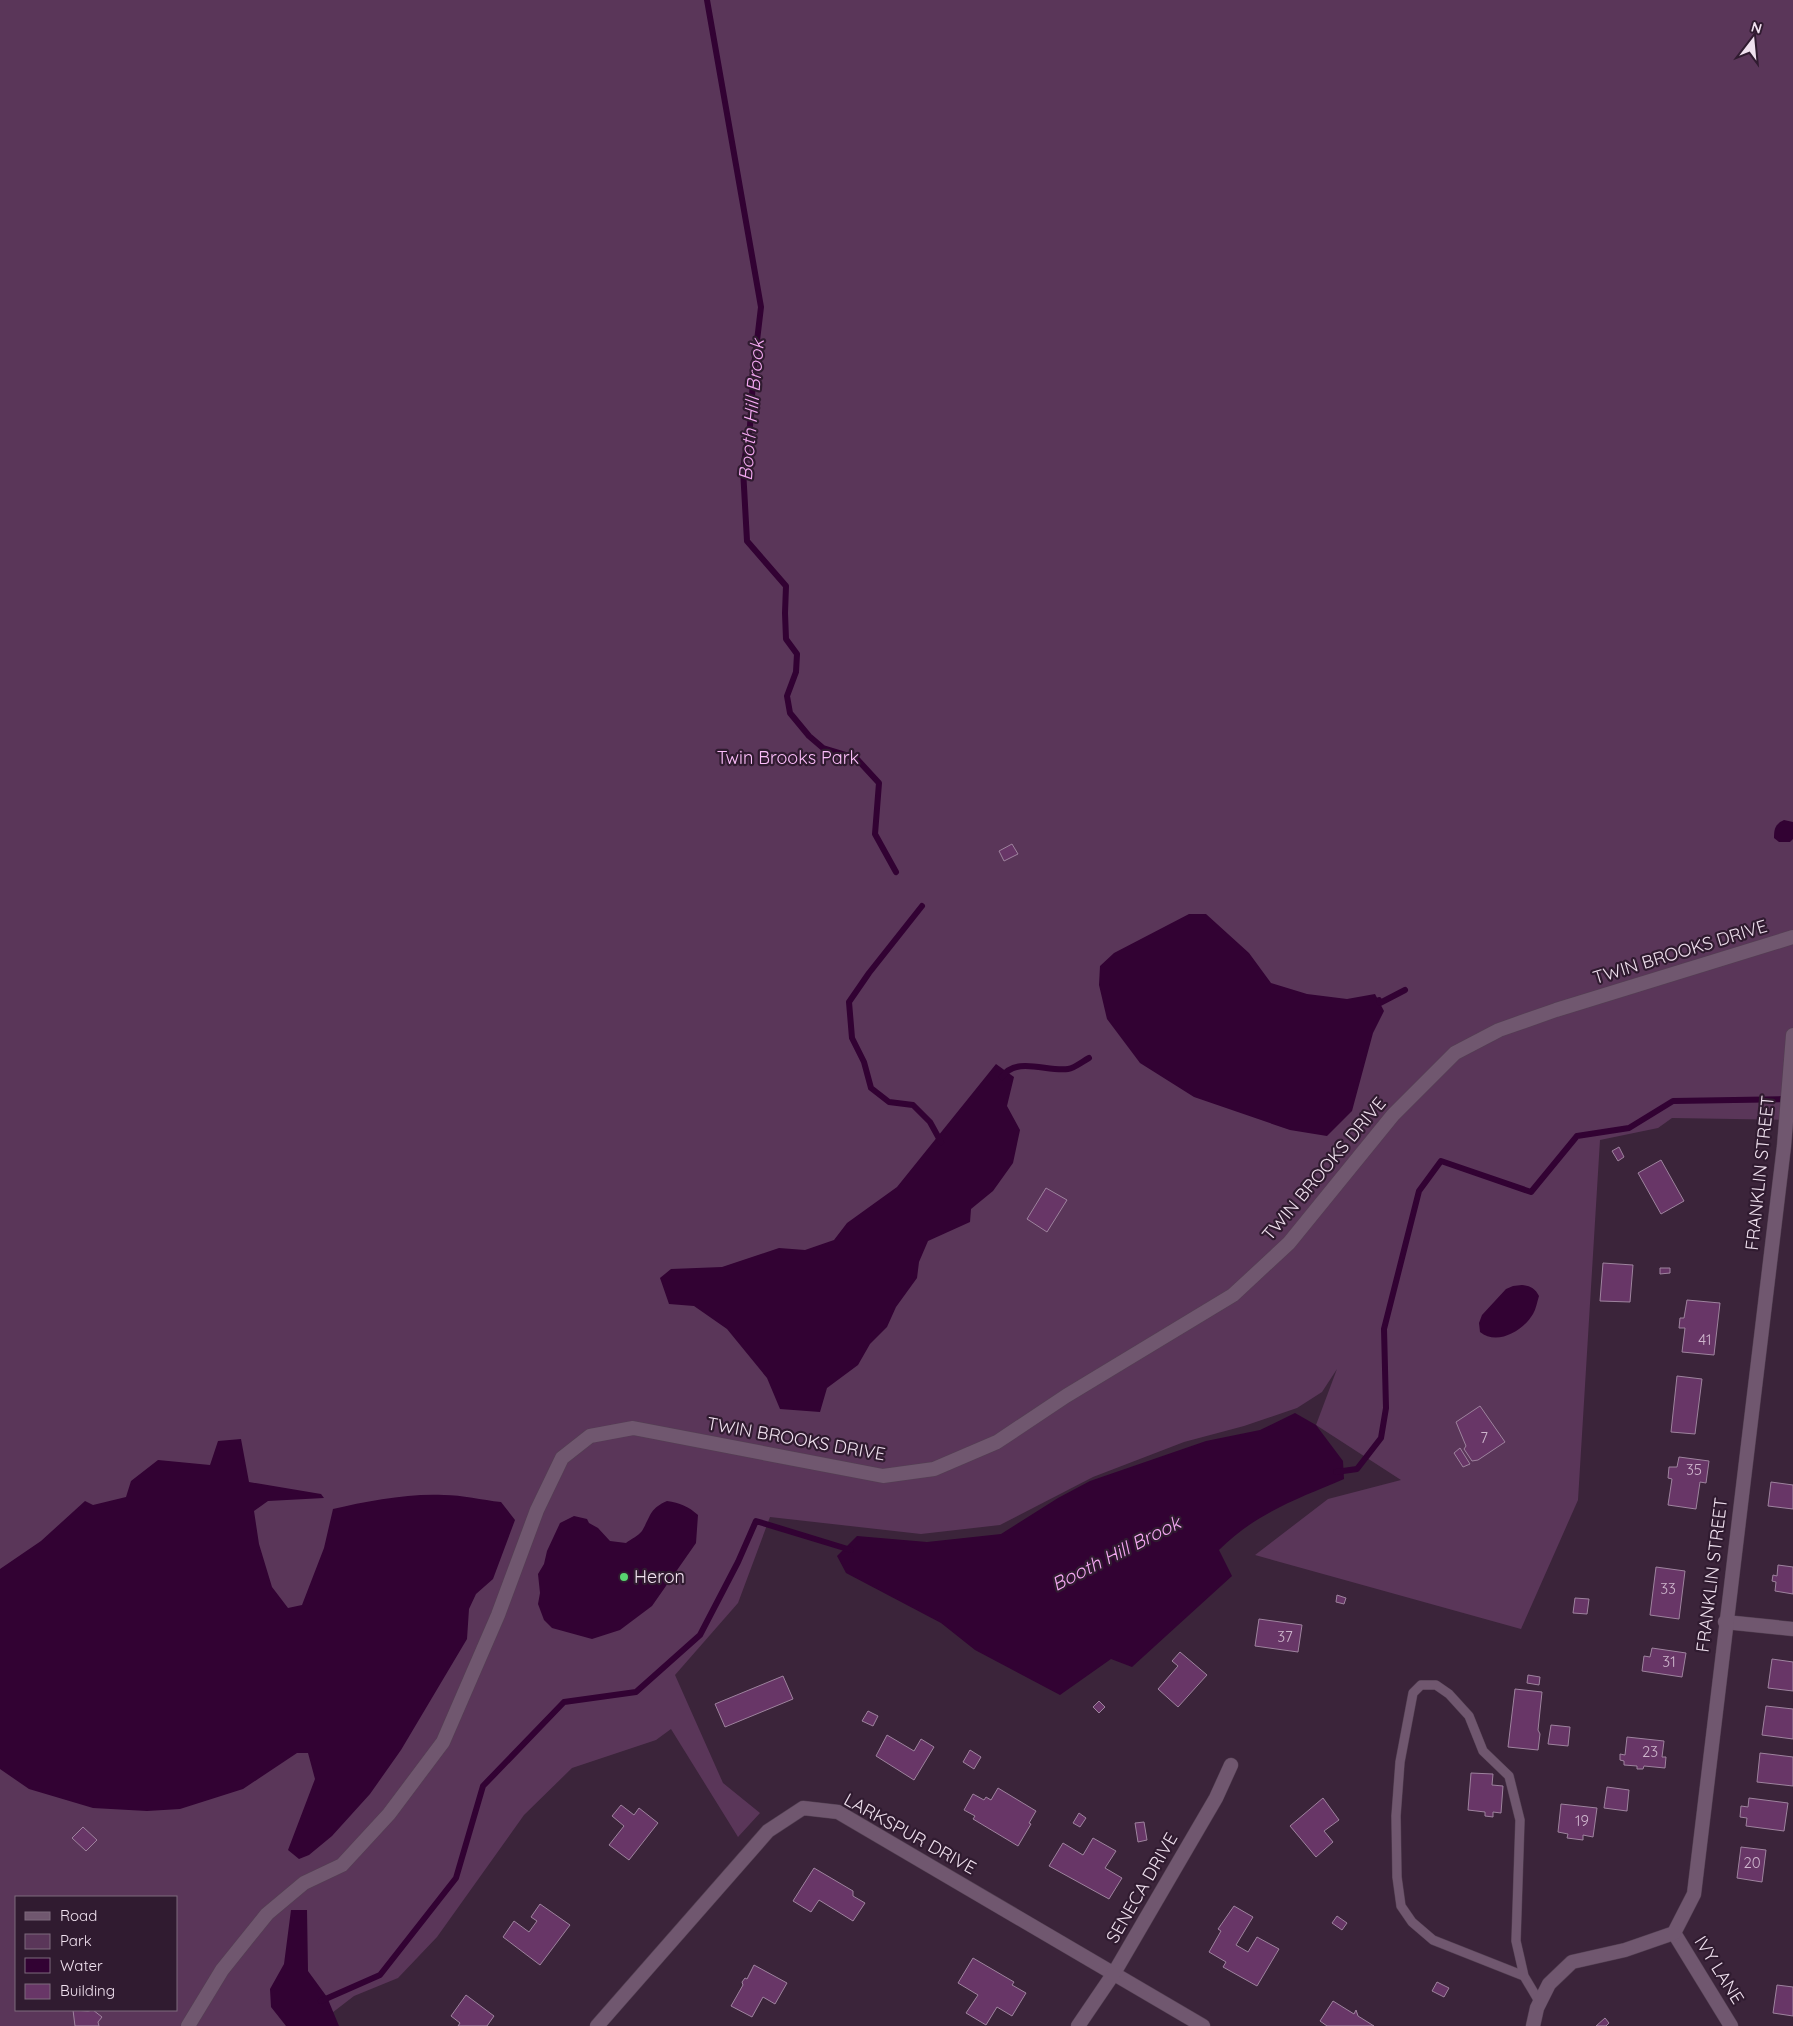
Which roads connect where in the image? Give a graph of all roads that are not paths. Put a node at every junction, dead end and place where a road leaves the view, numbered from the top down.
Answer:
1 (1793, 937) edge
2 (1793, 1035) edge
3 (1725, 1622) junction
4 (1793, 1629) edge
5 (1232, 1765) dead end
6 (1674, 1933) junction
7 (1114, 1973) junction
8 (1524, 1976) junction
9 (1540, 2003) junction
10 (188, 2026) edge
11 (597, 2026) edge
12 (1078, 2026) edge
13 (1203, 2026) edge
14 (1533, 2026) edge
15 (1731, 2026) edge

1 - 10 street, TWIN BROOKS DRIVE
2 - 3 street, FRANKLIN STREET
3 - 4 street
3 - 6 street, FRANKLIN STREET
5 - 7 street, SENECA DRIVE
6 - 9 street
6 - 15 street, IVY LANE
7 - 11 street, LARKSPUR DRIVE
7 - 12 street, SENECA DRIVE
7 - 13 street, LARKSPUR DRIVE
8 - 8 lane
8 - 9 lane
9 - 14 street

